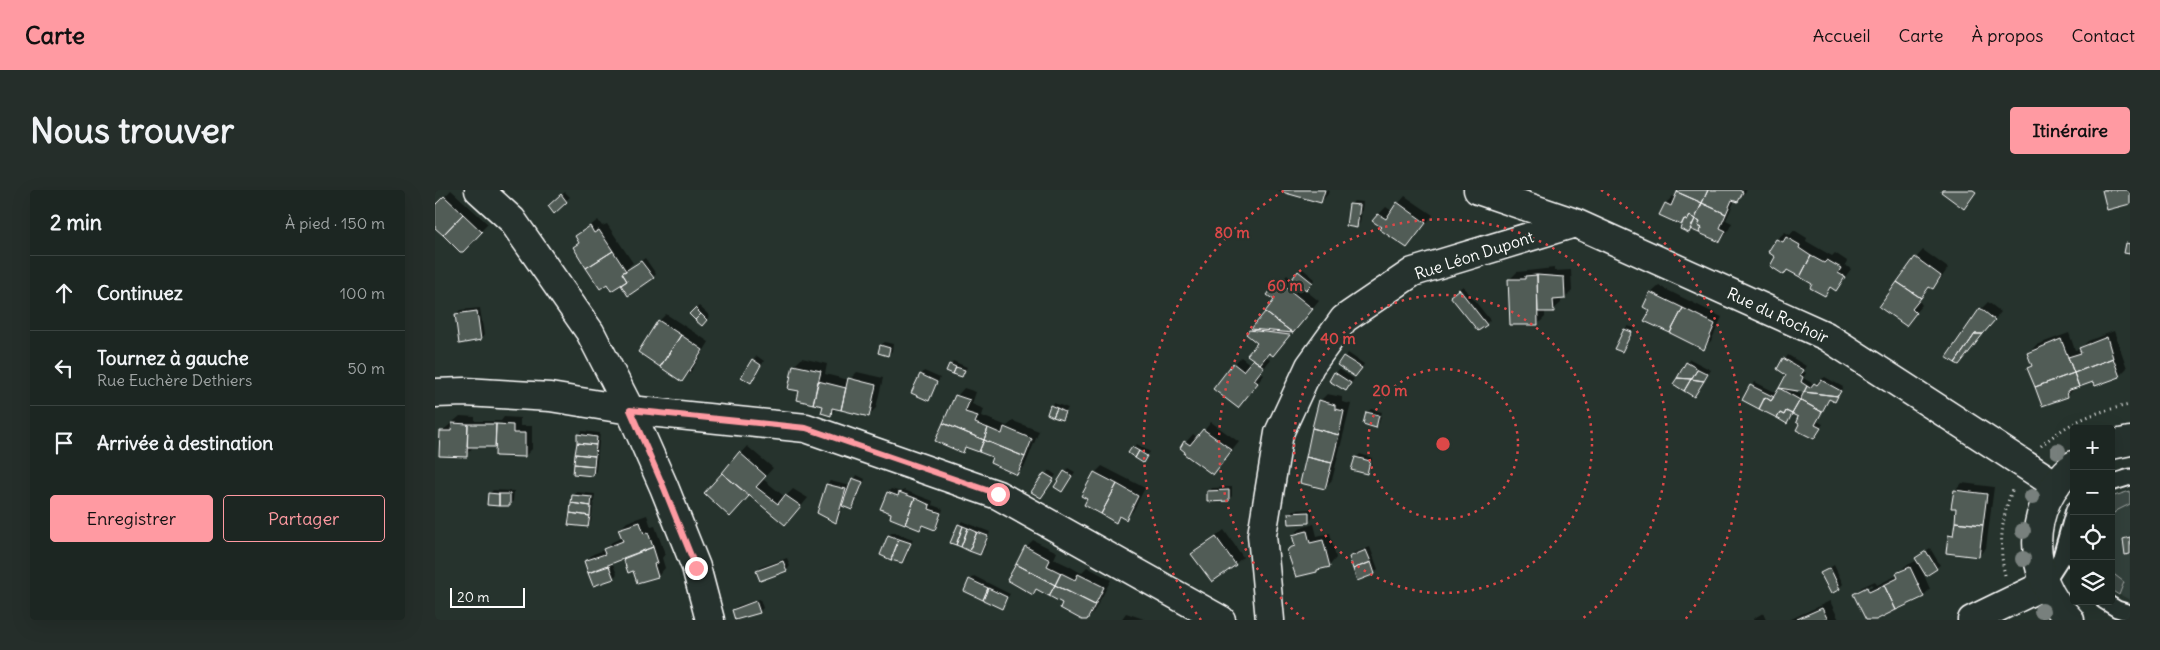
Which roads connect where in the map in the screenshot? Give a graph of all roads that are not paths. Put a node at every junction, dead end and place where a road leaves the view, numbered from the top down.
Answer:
1 (479, 190) edge
2 (1478, 190) edge
3 (1575, 223) junction
4 (435, 394) edge
5 (630, 410) junction
6 (2130, 441) edge
7 (2115, 444) edge
8 (2065, 475) edge
9 (2130, 477) edge
10 (2115, 482) edge
11 (2073, 515) edge
12 (2065, 542) junction
13 (2070, 552) edge
14 (2044, 585) junction
15 (2111, 605) edge
16 (2130, 613) edge
17 (710, 620) edge
18 (1221, 620) edge
19 (1269, 620) edge
20 (1972, 620) edge
21 (2070, 620) edge

1 - 5 street
2 - 3 street, Rue du Rochoir
3 - 8 street, Rue du Rochoir
3 - 19 street, Rue Léon Dupont
4 - 5 street
5 - 17 street
5 - 18 street
6 - 7 street
8 - 14 street
9 - 10 lane
11 - 12 lane
12 - 13 lane
12 - 14 lane
14 - 20 street
14 - 21 street
15 - 16 lane

